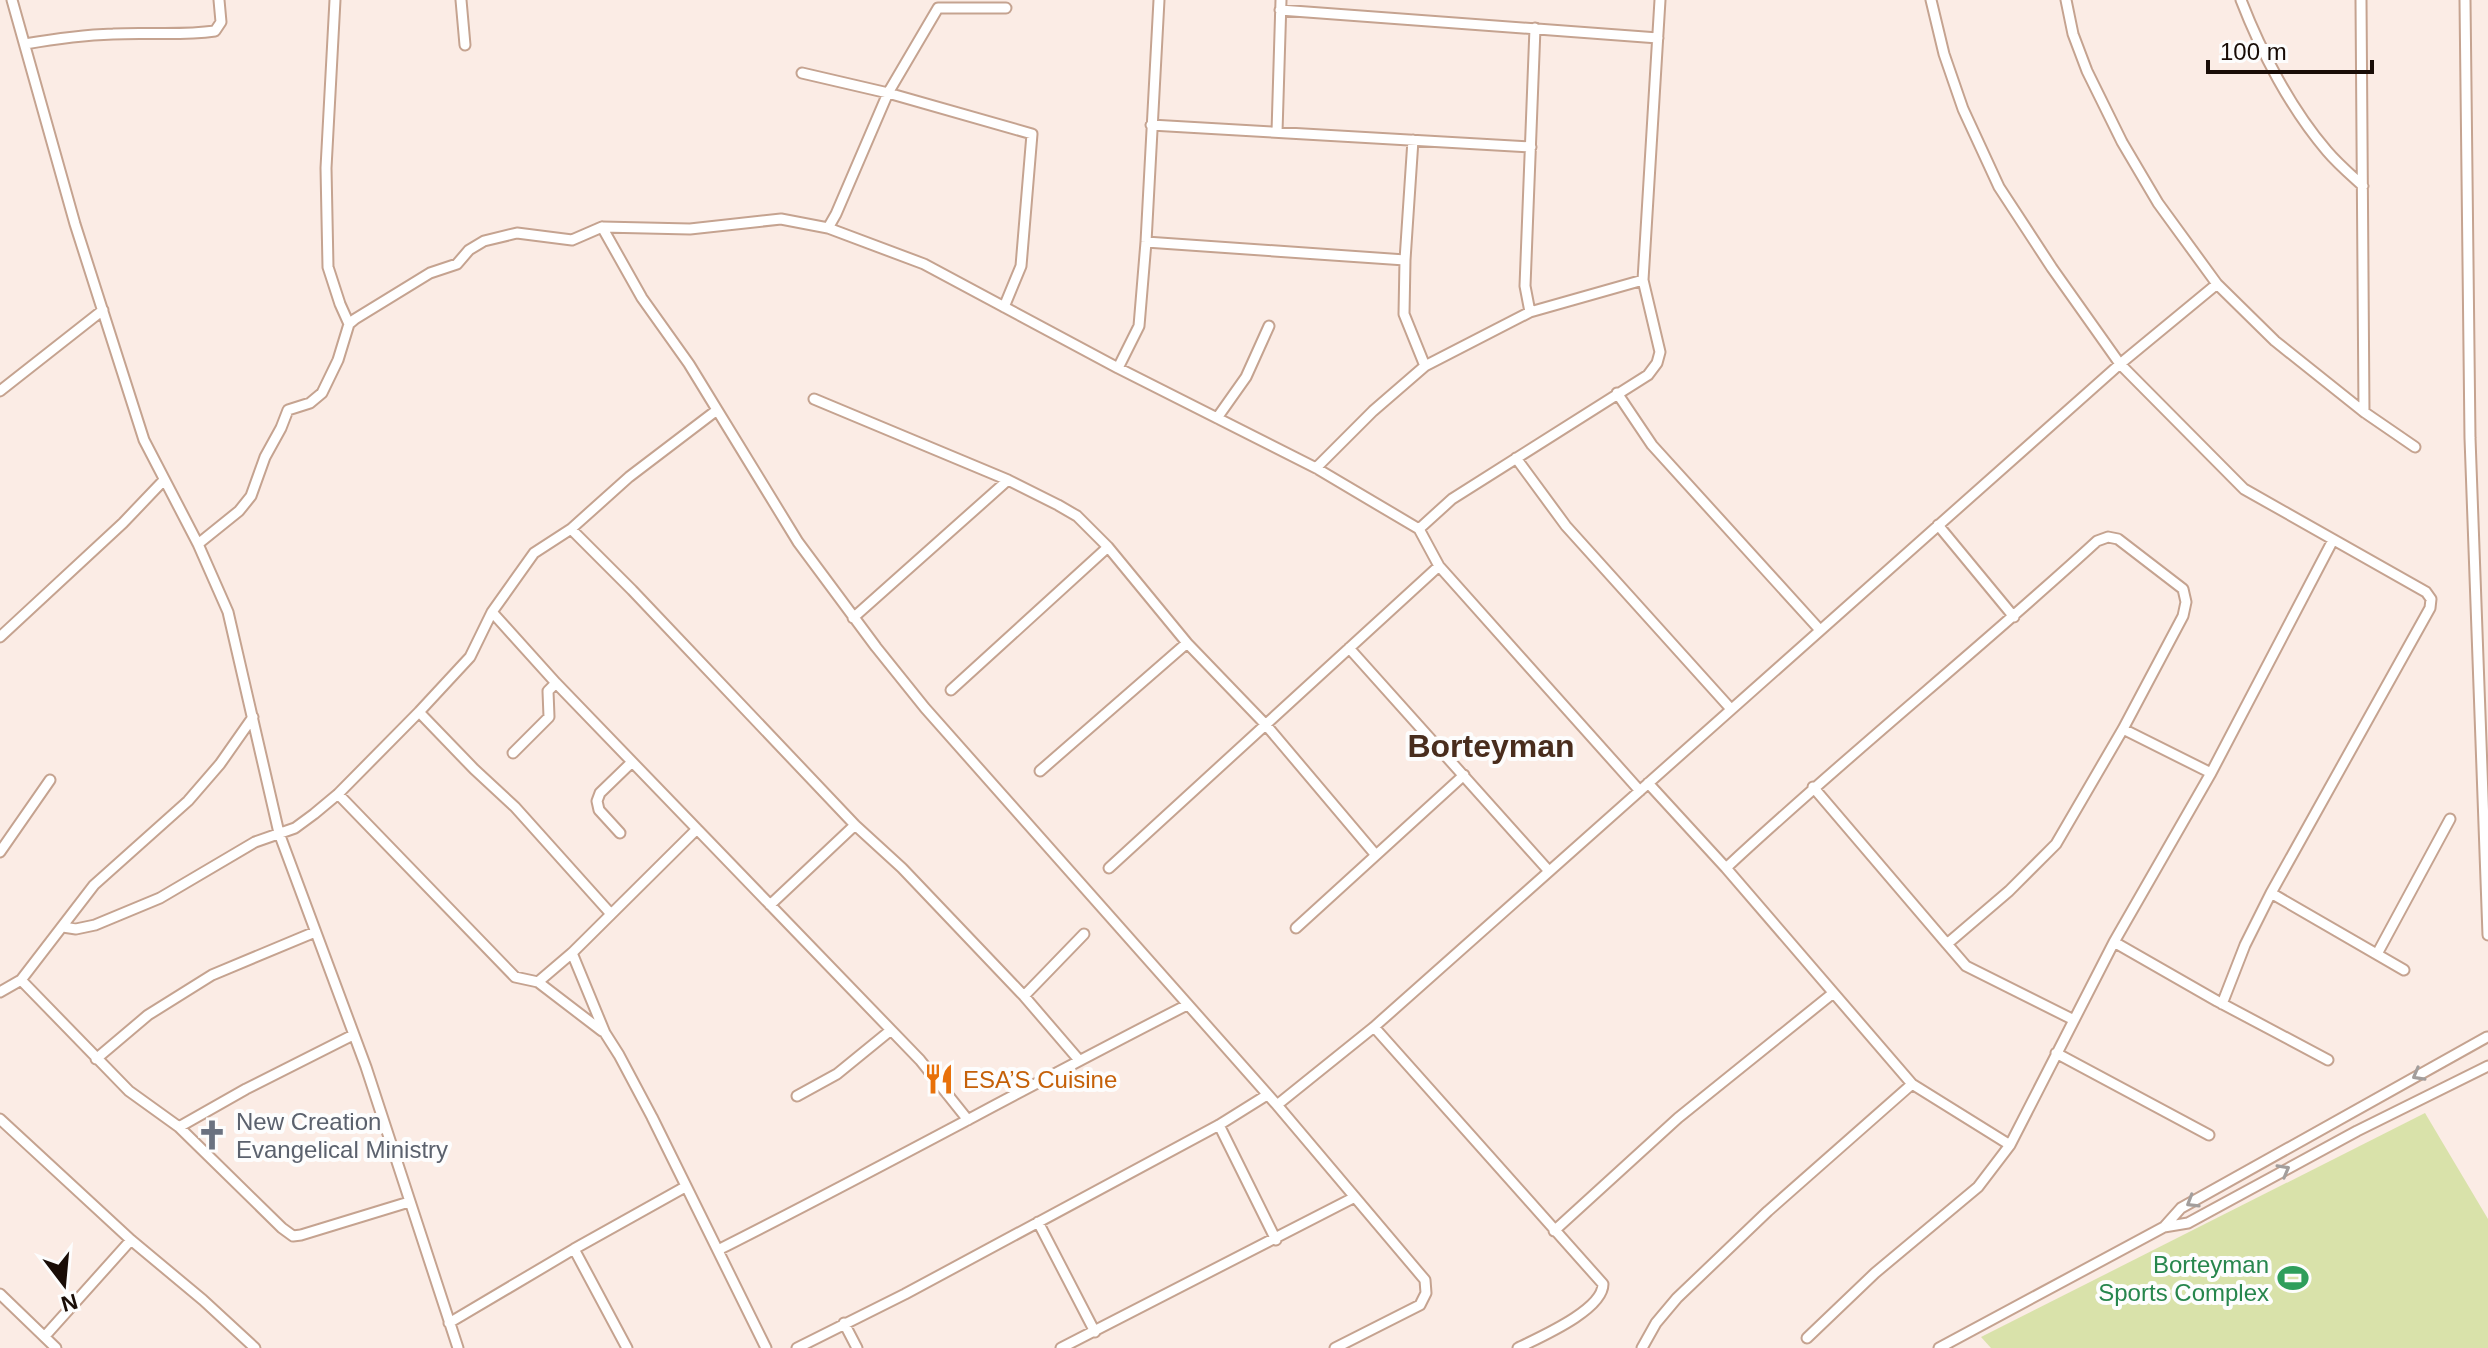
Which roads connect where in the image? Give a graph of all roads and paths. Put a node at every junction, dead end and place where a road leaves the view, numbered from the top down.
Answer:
1 (12, 0) edge
2 (219, 0) edge
3 (335, 0) edge
4 (461, 0) edge
5 (1159, 0) edge
6 (1660, 0) edge
7 (1931, 0) edge
8 (2066, 0) edge
9 (2241, 0) edge
10 (2361, 0) edge
11 (2465, 0) edge
12 (1281, 5) edge
13 (1006, 8) dead end
14 (1535, 28) junction
15 (1658, 38) junction
16 (25, 44) junction
17 (465, 45) dead end
18 (802, 73) dead end
19 (888, 93) junction
20 (1151, 125) junction
21 (1277, 132) junction
22 (1413, 140) junction
23 (1531, 147) junction
24 (2363, 186) junction
25 (602, 227) junction
26 (828, 228) junction
27 (1146, 242) junction
28 (1405, 260) junction
29 (1643, 280) junction
30 (2217, 284) junction
31 (1004, 307) junction
32 (103, 310) junction
33 (1530, 312) junction
34 (349, 324) junction
35 (1269, 326) dead end
36 (2120, 364) junction
37 (1425, 366) junction
38 (1118, 368) junction
39 (0, 391) edge
40 (1617, 393) junction
41 (814, 399) dead end
42 (717, 410) junction
43 (2364, 412) junction
44 (1217, 418) junction
45 (2415, 447) dead end
46 (1516, 458) junction
47 (1316, 468) junction
48 (164, 480) junction
49 (1008, 480) junction
50 (1938, 525) junction
51 (571, 529) junction
52 (1419, 529) junction
53 (2333, 540) junction
54 (198, 544) junction
55 (1108, 547) junction
56 (1439, 566) junction
57 (492, 612) junction
58 (2014, 617) junction
59 (853, 618) junction
60 (1820, 630) junction
61 (0, 637) edge
62 (1187, 643) junction
63 (1349, 648) junction
64 (556, 683) junction
65 (951, 690) dead end
66 (1731, 709) junction
67 (419, 712) junction
68 (253, 717) junction
69 (1266, 725) junction
70 (2123, 729) junction
71 (513, 753) dead end
72 (632, 762) junction
73 (1040, 771) dead end
74 (2211, 773) junction
75 (1464, 775) junction
76 (50, 780) dead end
77 (1644, 787) junction
78 (1813, 787) junction
79 (338, 794) junction
80 (2450, 819) dead end
81 (855, 825) junction
82 (697, 829) junction
83 (279, 833) junction
84 (620, 833) dead end
85 (0, 852) edge
86 (1375, 854) junction
87 (1109, 868) dead end
88 (1726, 868) junction
89 (1548, 870) junction
90 (2271, 893) junction
91 (770, 905) junction
92 (611, 914) junction
93 (63, 927) junction
94 (1296, 928) dead end
95 (315, 932) junction
96 (1084, 934) dead end
97 (2488, 935) edge
98 (2114, 942) junction
99 (1947, 944) junction
100 (572, 953) junction
101 (2377, 954) junction
102 (2404, 970) dead end
103 (21, 980) junction
104 (538, 982) junction
105 (0, 992) edge
106 (1832, 994) junction
107 (1024, 996) junction
108 (2222, 1004) junction
109 (1187, 1005) junction
110 (2074, 1020) junction
111 (2488, 1025) edge
112 (1374, 1027) junction
113 (891, 1030) junction
114 (605, 1033) junction
115 (353, 1035) junction
116 (2487, 1040) edge
117 (2056, 1053) junction
118 (96, 1059) junction
119 (1079, 1060) junction
120 (2328, 1060) dead end
121 (2488, 1066) edge
122 (1912, 1084) junction
123 (1267, 1095) junction
124 (797, 1096) dead end
125 (1277, 1105) junction
126 (0, 1119) edge
127 (968, 1120) junction
128 (1219, 1125) junction
129 (179, 1127) junction
130 (2209, 1135) dead end
131 (2010, 1145) junction
132 (685, 1187) junction
133 (1355, 1197) junction
134 (409, 1202) junction
135 (1038, 1222) junction
136 (2164, 1227) junction
137 (1554, 1231) junction
138 (131, 1240) junction
139 (1276, 1240) junction
140 (574, 1249) junction
141 (718, 1250) junction
142 (0, 1294) edge
143 (449, 1323) junction
144 (844, 1323) junction
145 (1095, 1332) junction
146 (45, 1336) junction
147 (1807, 1338) dead end
148 (56, 1348) edge
149 (255, 1348) edge
150 (458, 1348) edge
151 (627, 1348) edge
152 (766, 1348) edge
153 (797, 1348) edge
154 (857, 1348) edge
155 (1061, 1348) edge
156 (1335, 1348) edge
157 (1518, 1348) edge
158 (1642, 1348) edge
159 (1939, 1348) edge

1 - 16 street
2 - 16 street
3 - 34 street
4 - 17 street
5 - 20 street
6 - 15 street
7 - 36 street
8 - 30 street
9 - 24 street
10 - 24 street
11 - 97 street
12 - 14 street
12 - 21 street
13 - 19 street
14 - 15 street
14 - 23 street
15 - 29 street
16 - 32 street
18 - 19 street
19 - 26 street
19 - 31 street
20 - 21 street
20 - 27 street
21 - 22 street
22 - 23 street
22 - 28 street
23 - 33 street
24 - 43 street
25 - 26 street
25 - 34 street
25 - 42 street
26 - 31 street
27 - 28 street
27 - 38 street
28 - 37 street
29 - 33 street
29 - 40 street
30 - 36 street
30 - 43 street
31 - 38 street
32 - 39 street
32 - 48 street
33 - 37 street
34 - 54 street
35 - 44 street
36 - 50 street
36 - 53 street
37 - 47 street
38 - 44 street
40 - 46 street
40 - 60 street
41 - 49 street
42 - 51 street
42 - 59 street
43 - 45 street
44 - 47 street
46 - 52 street
46 - 66 street
47 - 52 street
48 - 54 street
48 - 61 street
49 - 55 street
49 - 59 street
50 - 58 street
50 - 60 street
51 - 57 street
51 - 81 street
52 - 56 street
53 - 74 street
53 - 90 street
54 - 68 street
55 - 62 street
55 - 65 street
56 - 63 street
56 - 77 street
57 - 64 street
57 - 67 street
58 - 70 street
58 - 78 street
59 - 109 street
60 - 66 street
62 - 69 street
62 - 73 street
63 - 69 street
63 - 75 street
64 - 71 street
64 - 72 street
66 - 77 street
67 - 79 street
67 - 92 street
68 - 83 street
68 - 93 street
69 - 86 street
69 - 87 street
70 - 74 street
70 - 99 street
72 - 82 street
72 - 84 street
74 - 98 street
75 - 86 street
75 - 89 street
76 - 85 street
77 - 88 street
77 - 89 street
78 - 88 street
78 - 99 street
79 - 83 street
79 - 104 street
80 - 101 street
81 - 91 street
81 - 107 street
82 - 91 street
82 - 92 street
83 - 93 street
83 - 95 street
86 - 94 street
88 - 106 street
89 - 112 street
90 - 101 street
90 - 108 street
91 - 113 street
92 - 100 street
93 - 103 street
95 - 115 street
95 - 118 street
96 - 107 street
98 - 108 street
98 - 110 street
99 - 110 street
100 - 104 street
100 - 114 street
101 - 102 street
103 - 105 street
103 - 118 street
104 - 114 street
106 - 122 street
106 - 137 street
107 - 119 street
108 - 120 street
109 - 119 street
109 - 123 street
110 - 117 street
111 - 116 street
112 - 125 street
112 - 137 street
113 - 124 street
113 - 127 street
114 - 132 street
115 - 129 street
115 - 134 street
116 -> 136 street
117 - 130 street
117 - 131 street
118 - 129 street
119 - 127 street
136 -> 121 street
122 - 131 street
122 - 158 street
123 - 125 street
123 - 128 street
125 - 133 street
126 - 138 street
127 - 141 street
128 - 135 street
128 - 139 street
129 - 134 street
131 - 147 street
132 - 140 street
132 - 141 street
133 - 139 street
133 - 156 street
134 - 143 street
135 - 144 street
135 - 145 street
136 - 159 street
137 - 157 street
138 - 146 street
138 - 149 street
139 - 145 street
140 - 143 street
140 - 151 street
141 - 152 street
142 - 146 street
143 - 150 street
144 - 153 street
144 - 154 street
145 - 155 street
146 - 148 street

